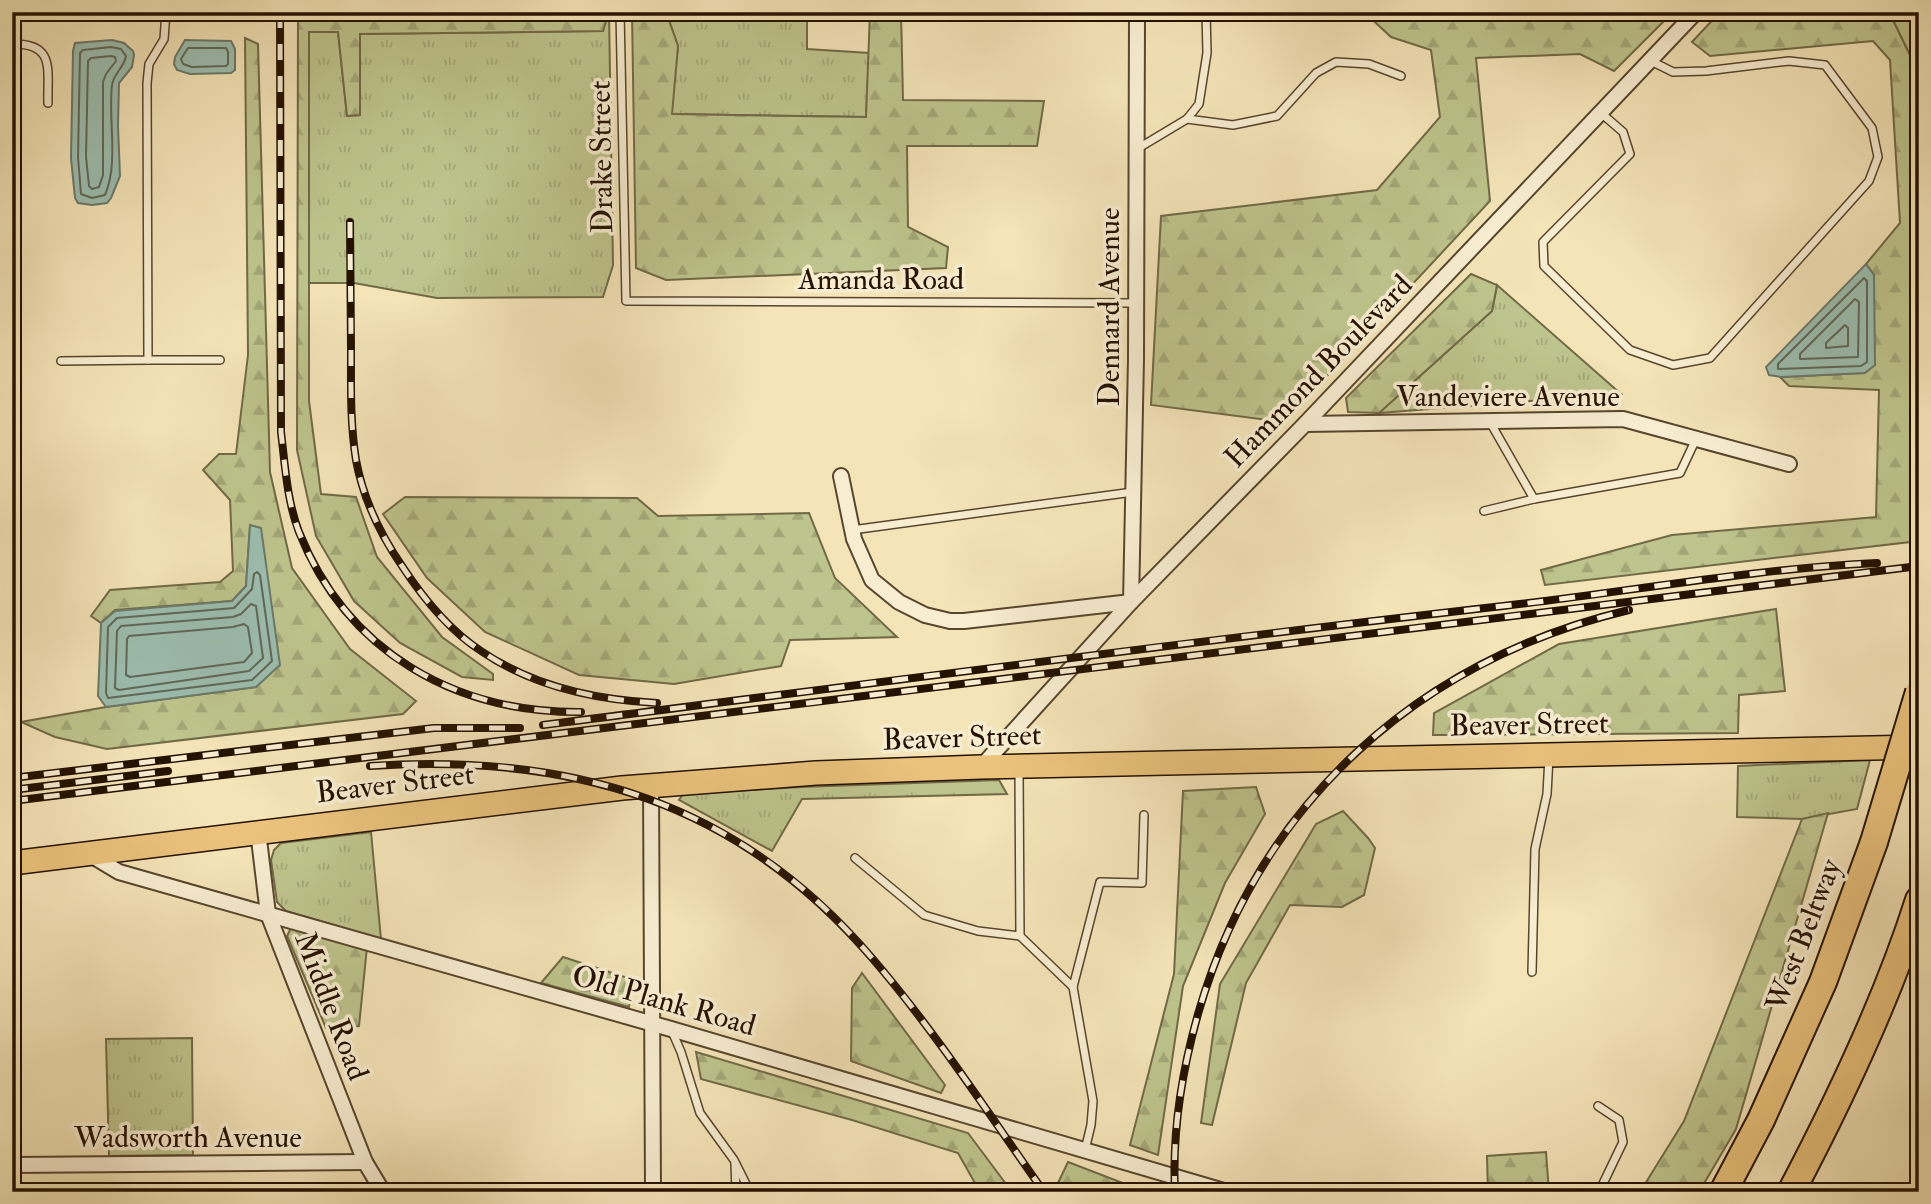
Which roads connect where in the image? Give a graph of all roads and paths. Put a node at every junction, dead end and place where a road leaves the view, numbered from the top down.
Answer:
1 (166, 12) edge
2 (620, 12) edge
3 (1137, 12) edge
4 (1206, 12) edge
5 (1696, 12) edge
6 (12, 44) edge
7 (1650, 61) junction
8 (1401, 76) dead end
9 (48, 103) dead end
10 (1601, 113) junction
11 (1188, 119) junction
12 (1137, 149) junction
13 (626, 301) joint
14 (1136, 303) junction
15 (148, 360) junction
16 (220, 360) dead end
17 (61, 361) dead end
18 (1490, 421) junction
19 (1305, 424) junction
20 (1696, 439) junction
21 (1789, 464) dead end
22 (841, 476) dead end
23 (1133, 492) junction
24 (1534, 499) junction
25 (1484, 511) dead end
26 (852, 530) junction
27 (1131, 602) junction
28 (1919, 692) edge
29 (1919, 747) edge
30 (1549, 755) junction
31 (1019, 766) junction
32 (981, 767) junction
33 (650, 785) junction
34 (1144, 816) dead end
35 (258, 831) junction
36 (88, 853) junction
37 (855, 858) dead end
38 (12, 863) edge
39 (1919, 900) edge
40 (268, 914) junction
41 (1020, 936) junction
42 (1532, 972) dead end
43 (1073, 987) junction
44 (654, 1024) junction
45 (671, 1028) junction
46 (1598, 1106) dead end
47 (1085, 1151) junction
48 (734, 1160) junction
49 (365, 1162) junction
50 (12, 1165) edge
51 (383, 1192) edge
52 (653, 1192) edge
53 (736, 1192) edge
54 (750, 1192) edge
55 (1227, 1192) edge
56 (1599, 1192) edge
57 (1723, 1192) edge
58 (1791, 1192) edge

1 - 15 lane
2 - 13 lane, Drake Street
3 - 12 street, Dennard Avenue
4 - 11 lane
5 - 7 street, Hammond Boulevard
6 - 9 lane
7 - 10 street, Hammond Boulevard
7 - 10 lane
8 - 11 lane
10 - 19 street, Hammond Boulevard
11 - 12 lane
12 - 14 street, Dennard Avenue
13 - 14 lane, Amanda Road
14 - 23 street, Dennard Avenue
15 - 16 lane
15 - 17 lane
18 - 19 street, Vandeviere Avenue
18 - 20 street, Vandeviere Avenue
18 - 24 lane
19 - 27 street, Hammond Boulevard
20 - 21 street, Vandeviere Avenue
20 - 24 lane
22 - 26 street
23 - 26 lane
23 - 27 street, Dennard Avenue
24 - 25 lane
26 - 27 street
27 - 32 street, Hammond Boulevard
28 - 57 highway, West Beltway, bridge
29 - 30 main road, Beaver Street
30 - 31 main road, Beaver Street
30 - 42 lane
31 - 32 main road, Beaver Street
31 - 41 lane
32 - 33 main road, Beaver Street
33 - 35 main road, Beaver Street
33 - 44 street
34 - 43 lane
35 - 36 main road, Beaver Street
35 - 40 street, Middle Road
36 - 38 main road, Beaver Street
36 - 40 street, Old Plank Road
37 - 41 lane
39 - 58 highway
40 - 44 street, Old Plank Road
40 - 49 street, Middle Road
41 - 43 lane
43 - 47 lane
44 - 45 street, Old Plank Road
44 - 52 street
45 - 47 street, Old Plank Road
45 - 48 lane
46 - 56 lane
47 - 55 street, Old Plank Road
48 - 53 lane
48 - 54 lane
49 - 50 street, Wadsworth Avenue
49 - 51 street, Middle Road

